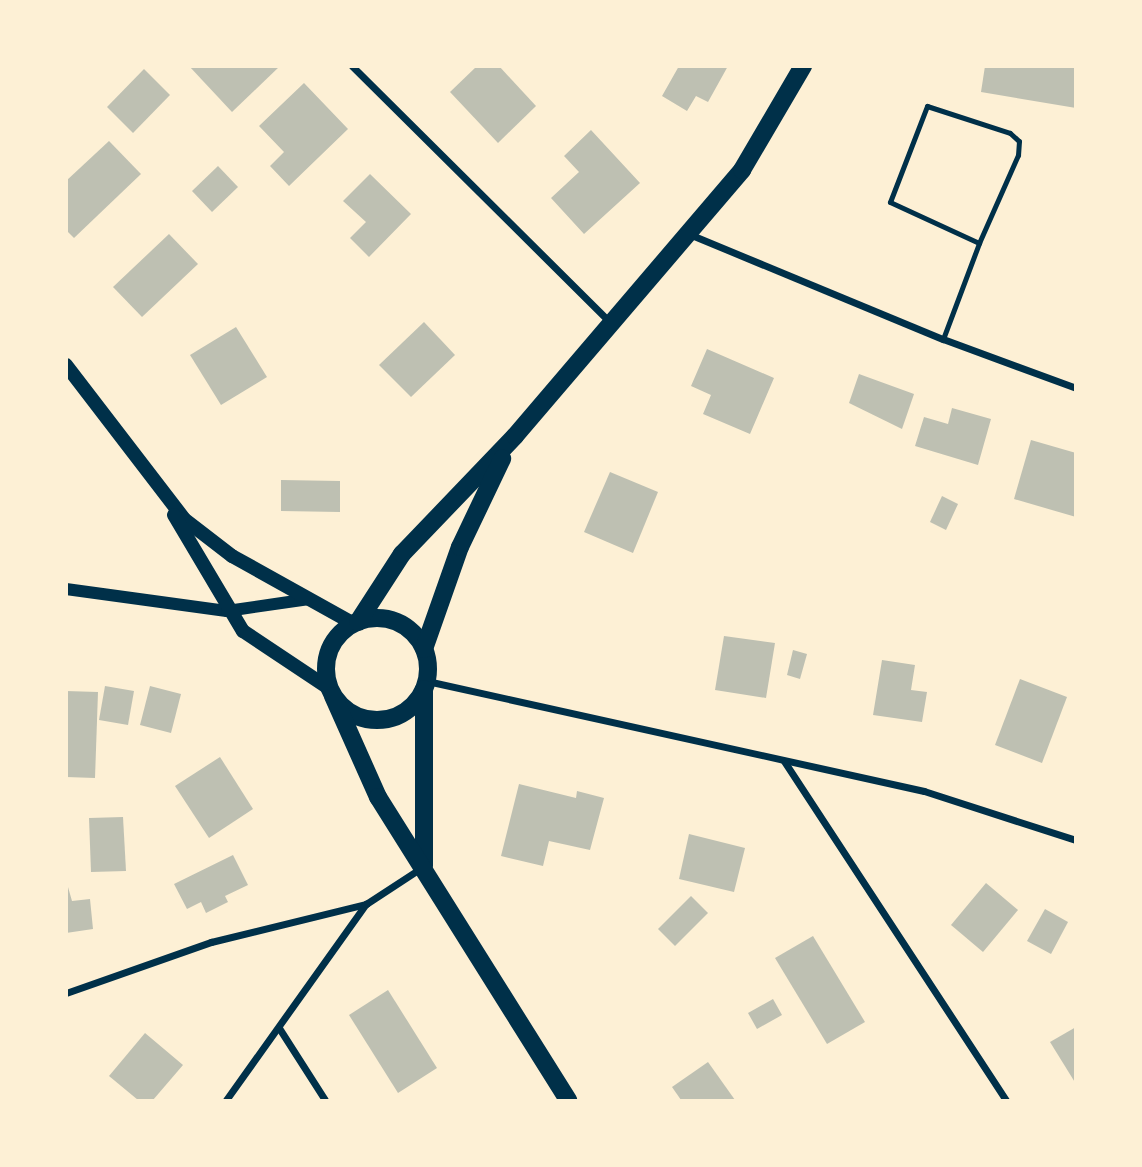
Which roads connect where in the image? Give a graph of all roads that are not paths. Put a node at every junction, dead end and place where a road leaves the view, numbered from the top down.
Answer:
1 (352, 66) edge
2 (803, 66) edge
3 (688, 234) junction
4 (979, 243) junction
5 (612, 323) junction
6 (943, 339) junction
7 (66, 365) edge
8 (1076, 388) edge
9 (515, 436) junction
10 (167, 501) junction
11 (66, 589) edge
12 (309, 599) junction
13 (227, 611) junction
14 (356, 623) junction
15 (424, 649) junction
16 (425, 685) junction
17 (332, 692) junction
18 (784, 761) junction
19 (1076, 840) edge
20 (424, 866) junction
21 (366, 904) junction
22 (66, 993) edge
23 (279, 1028) junction
24 (226, 1101) edge
25 (325, 1101) edge
26 (568, 1101) edge
27 (1006, 1101) edge

1 - 5 street
2 - 3 main road
3 - 5 main road
3 - 6 street
4 - 4 lane
4 - 6 lane
5 - 9 main road
6 - 8 street
7 - 10 main road
9 - 14 main road
9 - 15 main road
10 - 12 main road
10 - 13 main road
11 - 13 street
12 - 13 street
12 - 14 main road
13 - 17 main road
14 - 15 main road
14 - 17 main road
15 - 16 main road
16 - 17 main road
16 - 18 street
16 - 20 main road
17 - 20 main road
18 - 19 street
18 - 27 street
20 - 21 street
20 - 26 main road
21 - 22 street
21 - 23 street
23 - 24 street
23 - 25 street

